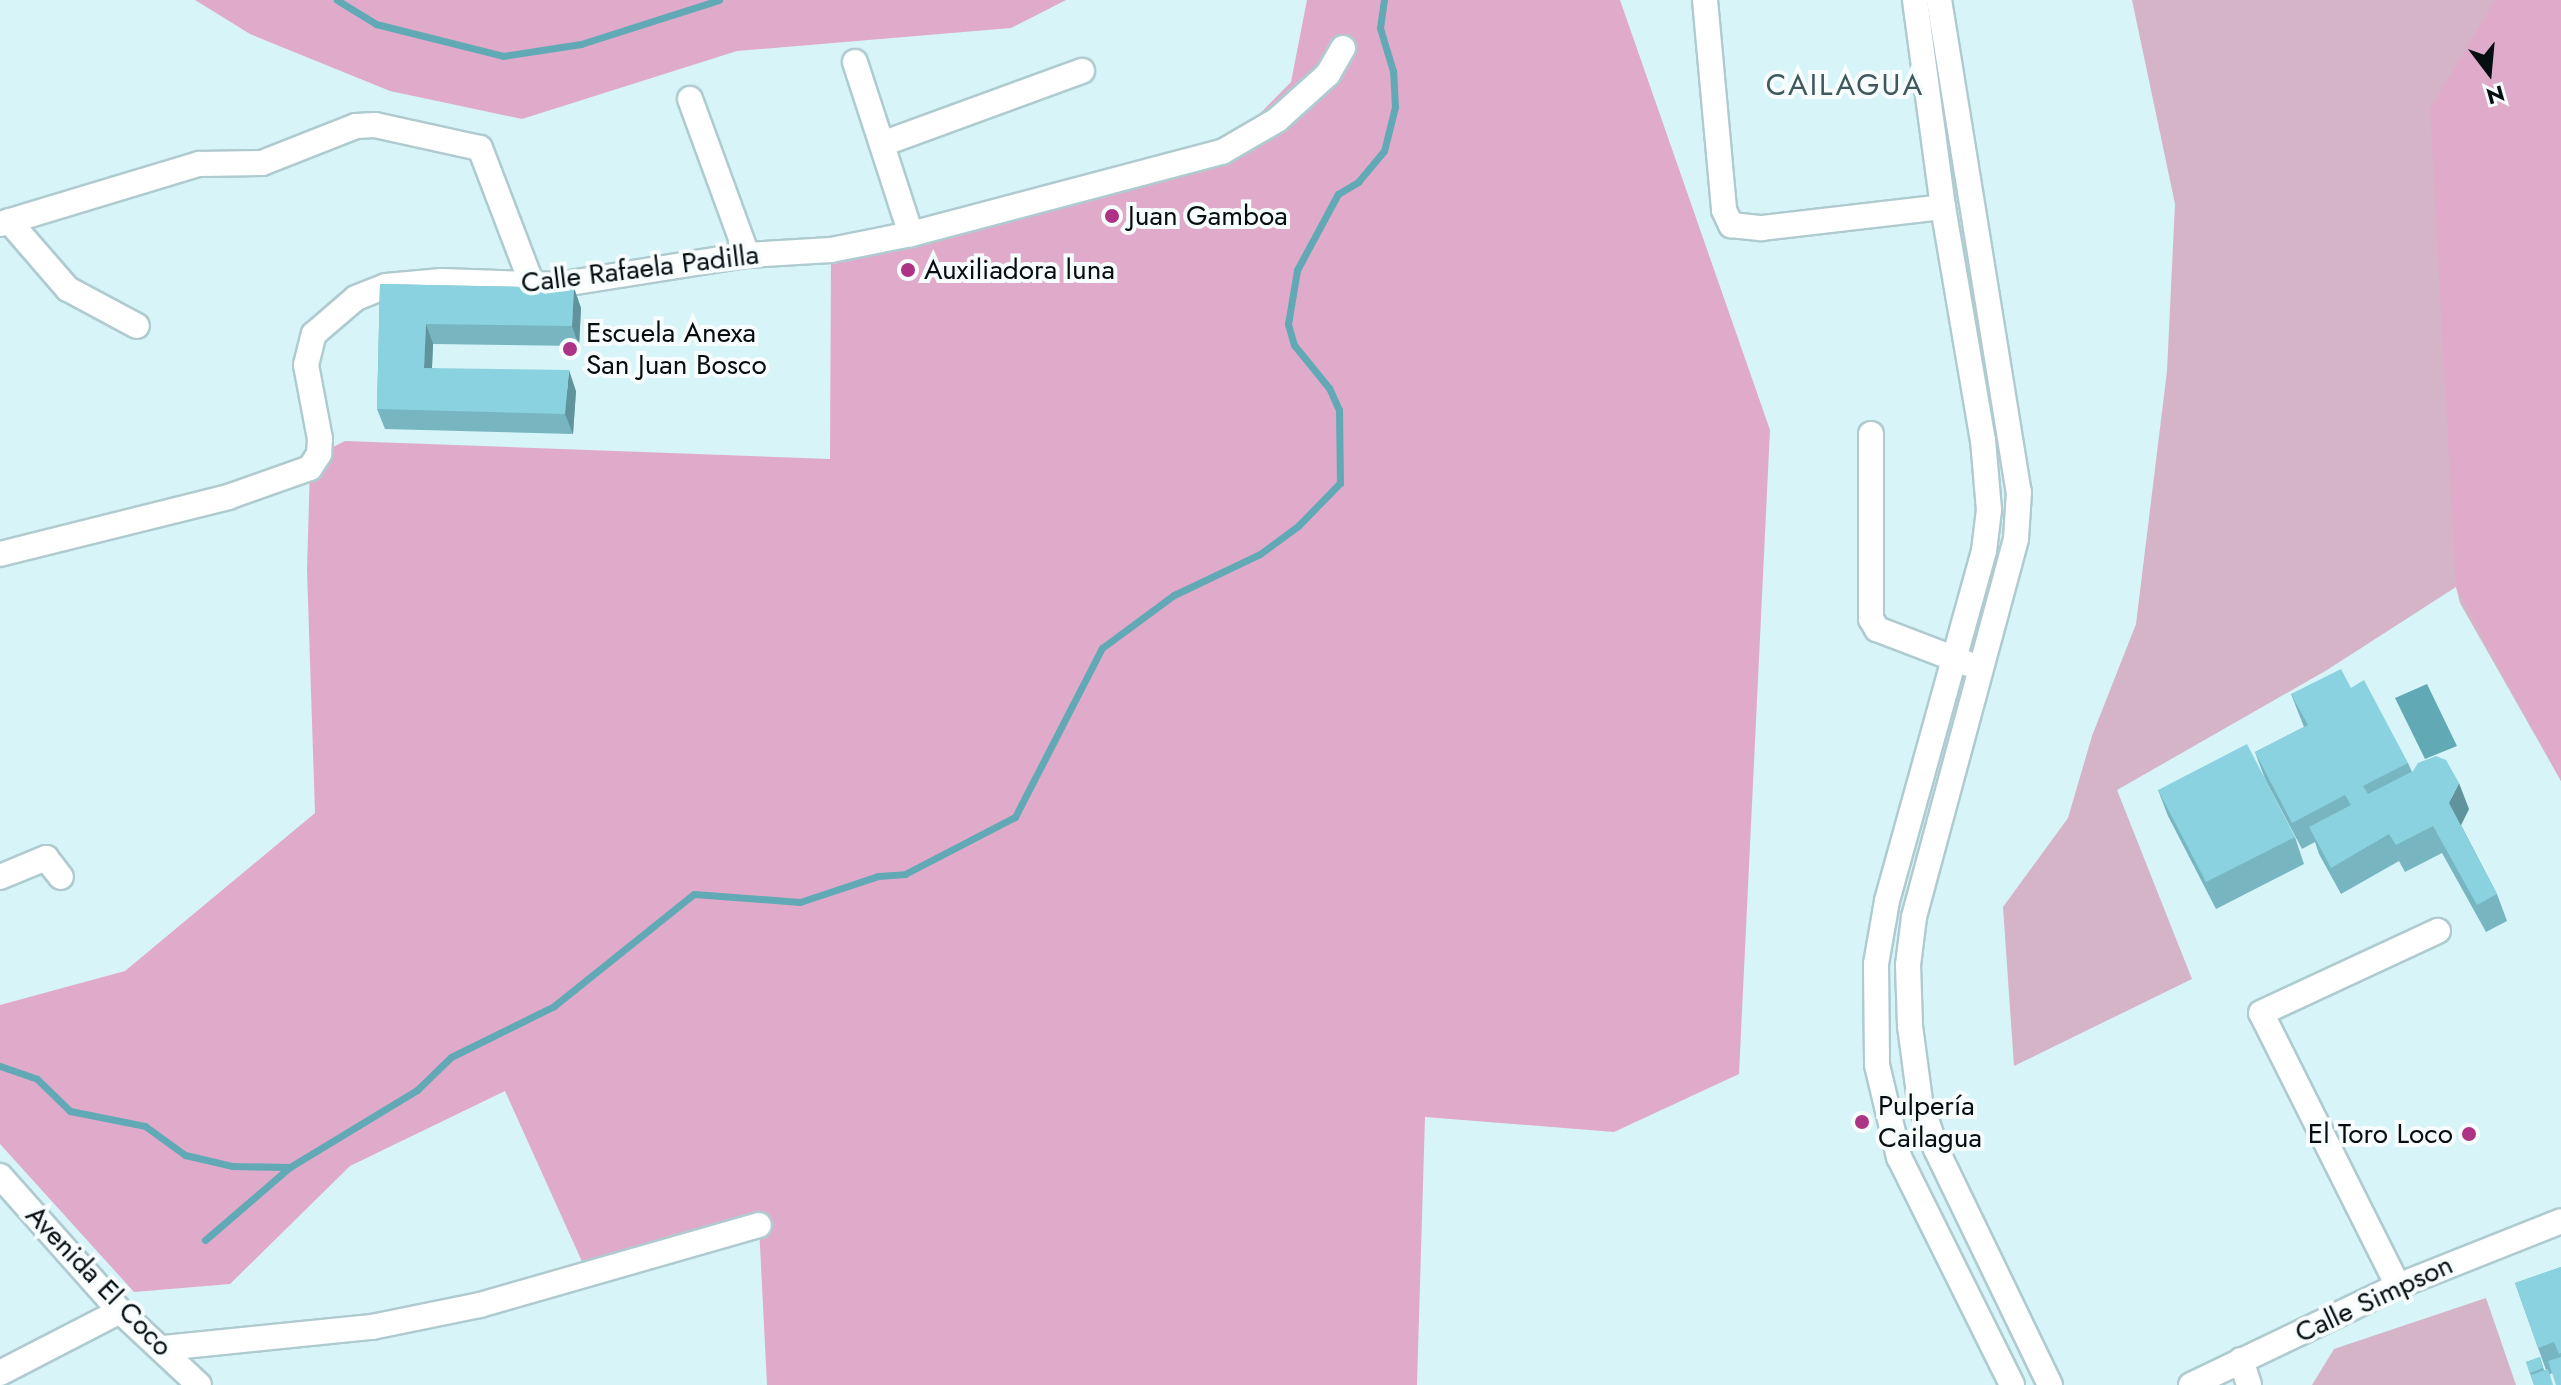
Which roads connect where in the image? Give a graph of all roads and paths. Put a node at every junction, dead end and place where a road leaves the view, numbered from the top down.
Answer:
1 (1705, 0) edge
2 (1915, 0) edge
3 (1939, 0) edge
4 (1343, 48) dead end
5 (855, 62) dead end
6 (1082, 71) dead end
7 (690, 99) dead end
8 (882, 144) junction
9 (1963, 153) junction
10 (1936, 158) junction
11 (1943, 207) junction
12 (4, 222) edge
13 (911, 234) junction
14 (747, 255) junction
15 (533, 287) junction
16 (137, 326) dead end
17 (1871, 434) dead end
18 (0, 554) edge
19 (1955, 660) junction
20 (1982, 668) junction
21 (0, 877) edge
22 (61, 877) dead end
23 (2438, 931) dead end
24 (0, 1176) edge
25 (2561, 1221) edge
26 (759, 1225) dead end
27 (1972, 1225) junction
28 (1941, 1241) junction
29 (2398, 1286) junction
30 (120, 1311) junction
31 (164, 1348) junction
32 (2241, 1360) junction
33 (0, 1373) edge
34 (199, 1385) edge
35 (2012, 1385) edge
36 (2050, 1385) edge
37 (2191, 1385) edge
38 (2249, 1385) edge

1 - 11 street
2 - 10 street
3 - 9 street
4 - 13 street, Calle Rafaela Padilla
5 - 8 street
6 - 8 street
7 - 14 street
8 - 13 street
9 - 10 street
9 - 20 street
10 - 11 street
11 - 19 street
12 - 15 street
12 - 16 street
13 - 14 street, Calle Rafaela Padilla
14 - 15 street, Calle Rafaela Padilla
15 - 18 street, Calle Rafaela Padilla
17 - 19 street
19 - 20 street
19 - 28 street
20 - 27 street
21 - 22 street
23 - 29 street
24 - 30 street, Avenida El Coco
25 - 29 street, Calle Simpson
26 - 31 street
27 - 28 street
27 - 36 street
28 - 35 street
29 - 32 street, Calle Simpson
30 - 31 street, Avenida El Coco
30 - 33 street
31 - 34 street, Avenida El Coco
32 - 37 street, Calle Simpson
32 - 38 street

